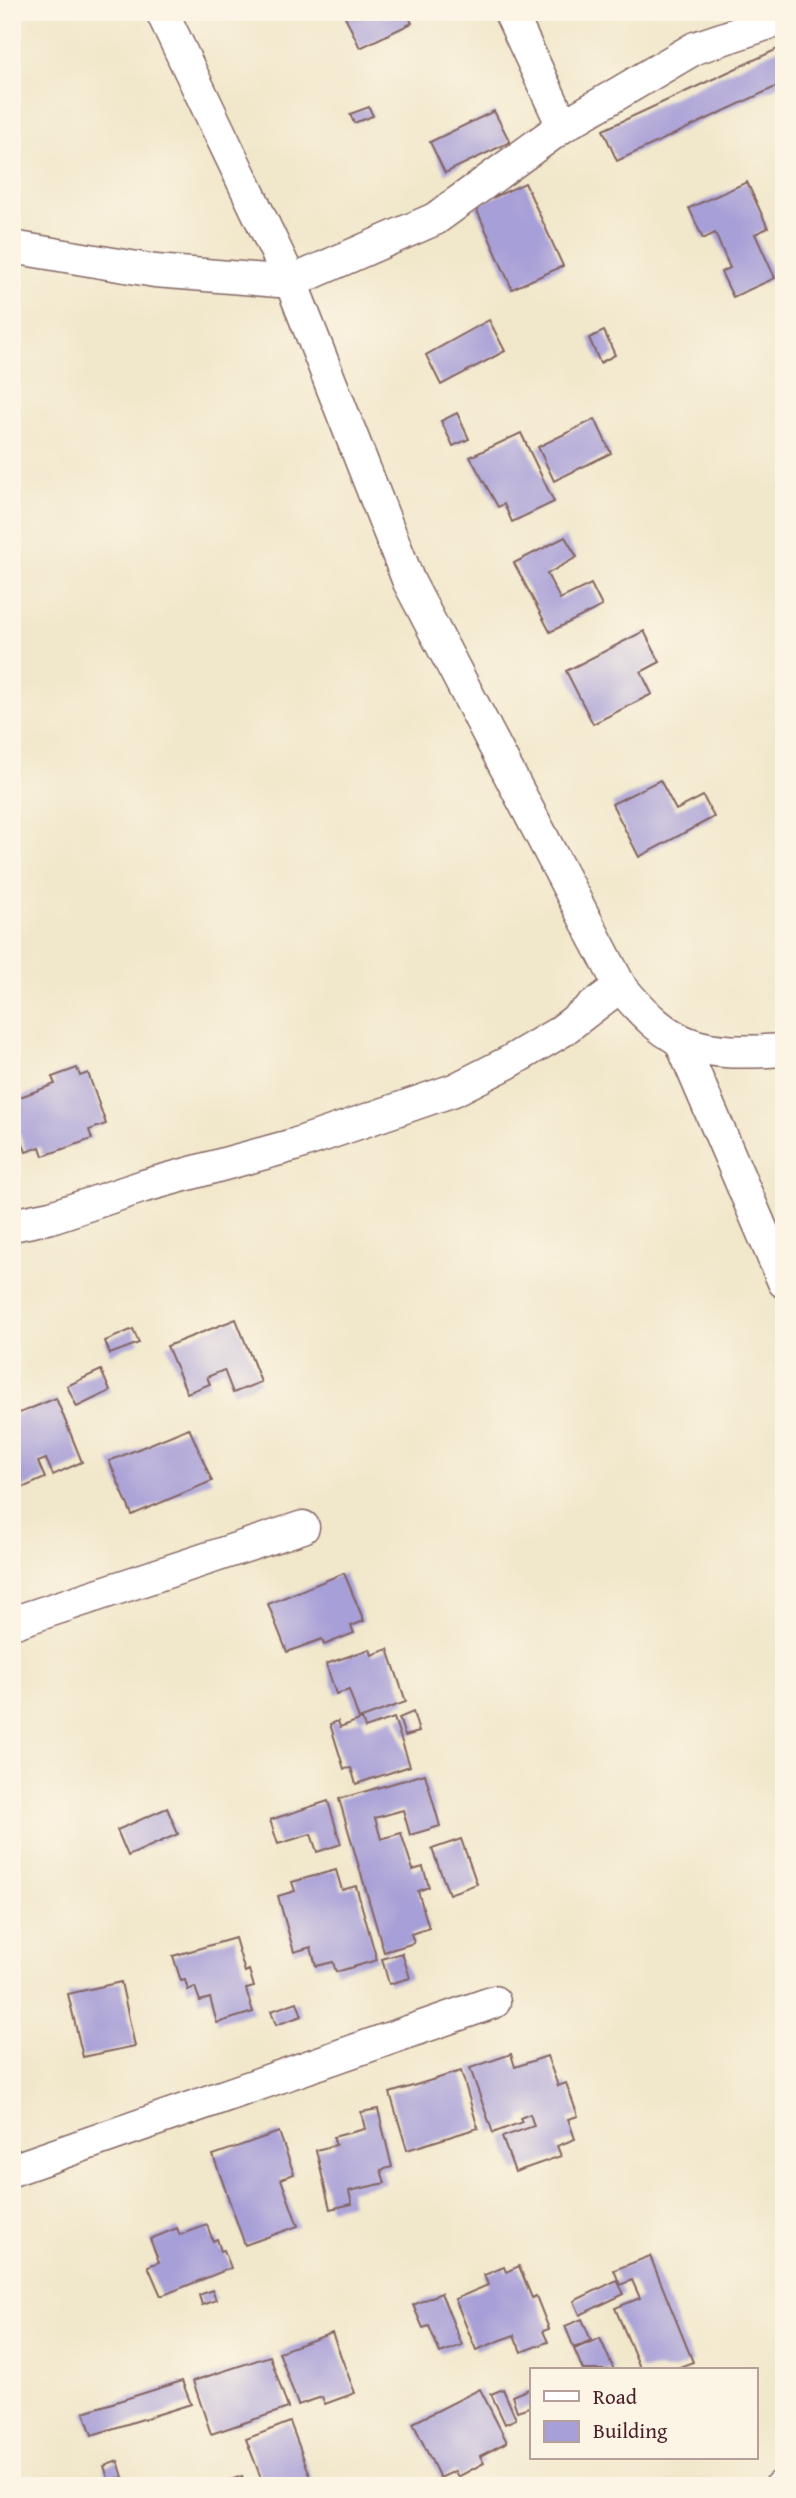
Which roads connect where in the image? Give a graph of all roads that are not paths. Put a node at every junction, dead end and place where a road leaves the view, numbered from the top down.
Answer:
1 (162, 12) edge
2 (510, 12) edge
3 (784, 18) edge
4 (563, 126) junction
5 (12, 247) edge
6 (291, 282) junction
7 (620, 986) junction
8 (681, 1042) junction
9 (784, 1050) edge
10 (12, 1225) edge
11 (784, 1282) edge
12 (303, 1527) dead end
13 (12, 1623) edge
14 (494, 2001) dead end
15 (12, 2170) edge

1 - 6 street
2 - 4 street
3 - 4 street
4 - 6 street
5 - 6 street
6 - 7 street
7 - 8 street
7 - 10 street
8 - 9 street
8 - 11 street
12 - 13 street
14 - 15 street

